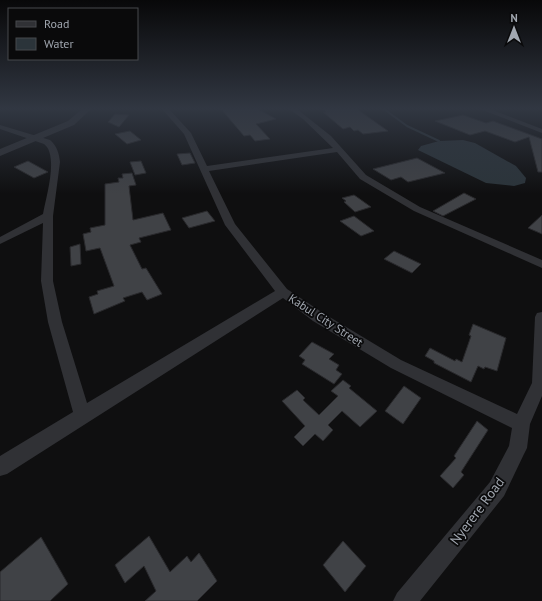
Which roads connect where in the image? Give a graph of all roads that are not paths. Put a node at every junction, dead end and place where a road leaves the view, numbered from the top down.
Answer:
1 (31, 137) edge
2 (41, 137) edge
3 (189, 137) edge
4 (327, 137) edge
5 (37, 139) junction
6 (337, 150) junction
7 (0, 153) edge
8 (203, 169) junction
9 (48, 216) junction
10 (0, 241) edge
11 (542, 264) edge
12 (284, 292) junction
13 (542, 317) edge
14 (82, 415) junction
15 (521, 424) junction
16 (0, 467) edge
17 (405, 601) edge

1 - 5 street
2 - 5 street
3 - 8 street, Kabul City Street
4 - 6 street
5 - 7 street
5 - 9 street
6 - 8 street
6 - 11 street
8 - 12 street, Kabul City Street
9 - 10 street
9 - 14 street
12 - 14 street
12 - 15 street, Kabul City Street
13 - 15 street, Nyerere Road
14 - 16 street
15 - 17 street, Nyerere Road

